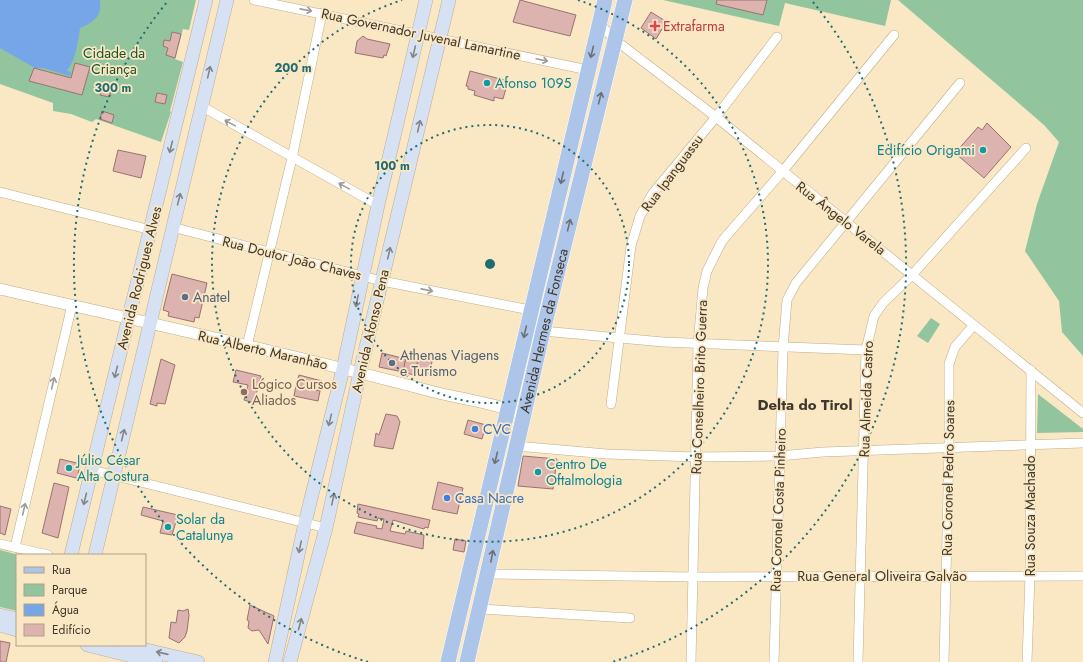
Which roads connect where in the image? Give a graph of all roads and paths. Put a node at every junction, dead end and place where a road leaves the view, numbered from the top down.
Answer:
1 (227, 0) edge
2 (254, 0) edge
3 (426, 0) edge
4 (449, 0) edge
5 (605, 0) edge
6 (625, 0) edge
7 (205, 5) edge
8 (322, 13) junction
9 (223, 14) junction
10 (599, 23) junction
11 (418, 33) junction
12 (894, 35) dead end
13 (777, 37) dead end
14 (440, 38) junction
15 (614, 39) junction
16 (588, 70) junction
17 (960, 83) dead end
18 (201, 106) junction
19 (716, 117) junction
20 (178, 119) junction
21 (196, 125) junction
22 (1026, 148) dead end
23 (292, 158) junction
24 (782, 172) junction
25 (0, 192) edge
26 (378, 205) junction
27 (846, 223) junction
28 (149, 225) junction
29 (173, 225) junction
30 (268, 253) junction
31 (144, 260) junction
32 (164, 262) junction
33 (912, 275) junction
34 (363, 276) junction
35 (382, 281) junction
36 (0, 289) edge
37 (72, 305) junction
38 (530, 310) junction
39 (129, 319) junction
40 (150, 324) junction
41 (973, 326) junction
42 (543, 331) junction
43 (619, 339) junction
44 (698, 344) junction
45 (247, 346) junction
46 (783, 348) junction
47 (866, 350) junction
48 (343, 369) junction
49 (1031, 370) junction
50 (360, 372) junction
51 (611, 404) dead end
52 (508, 409) junction
53 (1083, 413) edge
54 (523, 417) junction
55 (1083, 443) edge
56 (1030, 444) junction
57 (516, 446) junction
58 (949, 447) junction
59 (864, 450) junction
60 (779, 456) junction
61 (696, 457) junction
62 (92, 470) junction
63 (113, 475) junction
64 (305, 523) junction
65 (326, 528) junction
66 (0, 544) edge
67 (15, 547) junction
68 (44, 554) edge
69 (71, 554) edge
70 (95, 554) edge
71 (489, 574) junction
72 (946, 575) junction
73 (861, 576) junction
74 (1030, 576) junction
75 (1083, 576) edge
76 (693, 577) junction
77 (776, 577) junction
78 (480, 609) junction
79 (0, 615) edge
80 (630, 618) dead end
81 (16, 619) edge
82 (0, 625) edge
83 (16, 630) edge
84 (91, 646) edge
85 (121, 653) edge
86 (156, 662) edge
87 (198, 662) edge
88 (275, 662) edge
89 (290, 662) edge
90 (448, 662) edge
91 (467, 662) edge
92 (691, 662) edge
93 (774, 662) edge
94 (858, 662) edge
95 (944, 662) edge
96 (1027, 662) edge

1 - 9 main road, Avenida Rodrigues Alves
2 -> 8 street, Rua Governador Juvenal Lamartine
3 - 11 main road, Avenida Afonso Pena
4 - 14 main road, Avenida Afonso Pena
5 - 10 main road, Avenida Hermes da Fonseca
6 - 15 main road, Avenida Hermes da Fonseca
7 - 9 main road
7 - 20 main road, Avenida Rodrigues Alves
8 - 11 street, Rua Governador Juvenal Lamartine
8 - 23 street
18 -> 9 main road, Avenida Rodrigues Alves
10 - 15 street, Rua Ângelo Varela
10 -> 16 main road, Avenida Hermes da Fonseca
11 - 14 street, Rua Governador Juvenal Lamartine
11 -> 26 main road, Avenida Afonso Pena
12 - 24 street, Rua Conselheiro Brito Guerra
13 - 19 street, Rua Ipanguassu
14 -> 16 street, Rua Governador Juvenal Lamartine
35 -> 14 main road, Avenida Afonso Pena
15 - 19 street, Rua Ângelo Varela
42 -> 15 main road, Avenida Hermes da Fonseca
16 -> 38 main road, Avenida Hermes da Fonseca
17 - 27 street, Rua Coronel Costa Pinheiro
18 - 21 main road, Avenida Rodrigues Alves
23 -> 18 street
19 - 24 street, Rua Ângelo Varela
19 - 43 street, Rua Ipanguassu
20 - 21 main road
20 -> 28 main road, Avenida Rodrigues Alves
29 -> 21 main road, Avenida Rodrigues Alves
22 - 33 street, Rua Almeida Castro
26 -> 23 street
23 - 30 street
24 - 27 street, Rua Ângelo Varela
24 - 44 street, Rua Conselheiro Brito Guerra
25 - 28 street
26 - 34 main road, Avenida Afonso Pena
27 - 33 street, Rua Ângelo Varela
27 - 46 street, Rua Coronel Costa Pinheiro
28 - 29 main road
28 - 31 main road, Avenida Rodrigues Alves
29 - 30 street, Rua Doutor João Chaves
29 - 32 main road, Avenida Rodrigues Alves
30 - 34 street, Rua Doutor João Chaves
30 - 45 street
31 - 32 main road
31 - 39 main road, Avenida Rodrigues Alves
32 - 40 main road, Avenida Rodrigues Alves
33 - 41 street, Rua Ângelo Varela
33 - 47 street, Rua Almeida Castro
34 - 35 street, Rua Doutor João Chaves
34 -> 48 main road, Avenida Afonso Pena
35 -> 38 street, Rua Doutor João Chaves
35 - 50 main road, Avenida Afonso Pena
36 - 37 street, Rua Alberto Maranhão
37 - 39 street, Rua Alberto Maranhão
67 -> 37 street
38 -> 52 main road, Avenida Hermes da Fonseca
39 - 40 street, Rua Alberto Maranhão
39 -> 62 main road, Avenida Rodrigues Alves
40 - 45 street, Rua Alberto Maranhão
63 -> 40 main road, Avenida Rodrigues Alves
41 - 49 street, Rua Ângelo Varela
41 - 58 street, Rua Coronel Pedro Soares
42 - 43 street
42 - 54 main road, Avenida Hermes da Fonseca
43 - 44 street
43 - 51 street, Rua Ipanguassu
44 - 46 street
44 - 61 street, Rua Conselheiro Brito Guerra
45 - 48 street, Rua Alberto Maranhão
46 - 47 street
46 - 60 street, Rua Coronel Costa Pinheiro
47 - 59 street, Rua Almeida Castro
48 - 50 street, Rua Alberto Maranhão
48 -> 64 main road, Avenida Afonso Pena
49 - 53 street, Rua Ângelo Varela
49 - 56 street, Rua Souza Machado
50 - 52 street, Rua Alberto Maranhão
65 -> 50 main road, Avenida Afonso Pena
52 - 54 street, Rua Alberto Maranhão
52 -> 90 main road, Avenida Hermes da Fonseca
54 - 57 main road, Avenida Hermes da Fonseca
55 - 56 street
56 - 58 street
56 - 74 street, Rua Souza Machado
57 - 61 street
71 -> 57 main road, Avenida Hermes da Fonseca
58 - 59 street
58 - 72 street, Rua Coronel Pedro Soares
59 - 60 street
59 - 73 street, Rua Almeida Castro
60 - 61 street
60 - 77 street, Rua Coronel Costa Pinheiro
61 - 76 street, Rua Conselheiro Brito Guerra
62 - 63 street
62 -> 69 main road, Avenida Rodrigues Alves
63 - 64 street
63 - 70 main road, Avenida Rodrigues Alves
64 - 65 street
64 -> 88 main road, Avenida Afonso Pena
89 -> 65 main road, Avenida Afonso Pena
66 - 67 street
67 - 68 street
71 - 76 street, Rua General Oliveira Galvão
71 - 78 main road, Avenida Hermes da Fonseca
72 - 73 street, Rua General Oliveira Galvão
72 - 74 street, Rua General Oliveira Galvão
72 - 95 street, Rua Coronel Pedro Soares
73 - 77 street, Rua General Oliveira Galvão
73 - 94 street, Rua Almeida Castro
74 - 75 street, Rua General Oliveira Galvão
74 - 96 street, Rua Souza Machado
76 - 77 street, Rua General Oliveira Galvão
76 - 92 street, Rua Conselheiro Brito Guerra
77 - 93 street, Rua Coronel Costa Pinheiro
78 - 80 street
78 - 91 main road, Avenida Hermes da Fonseca
79 - 81 main road
82 - 83 main road
84 - 85 main road
85 - 86 main road
87 -> 85 main road

